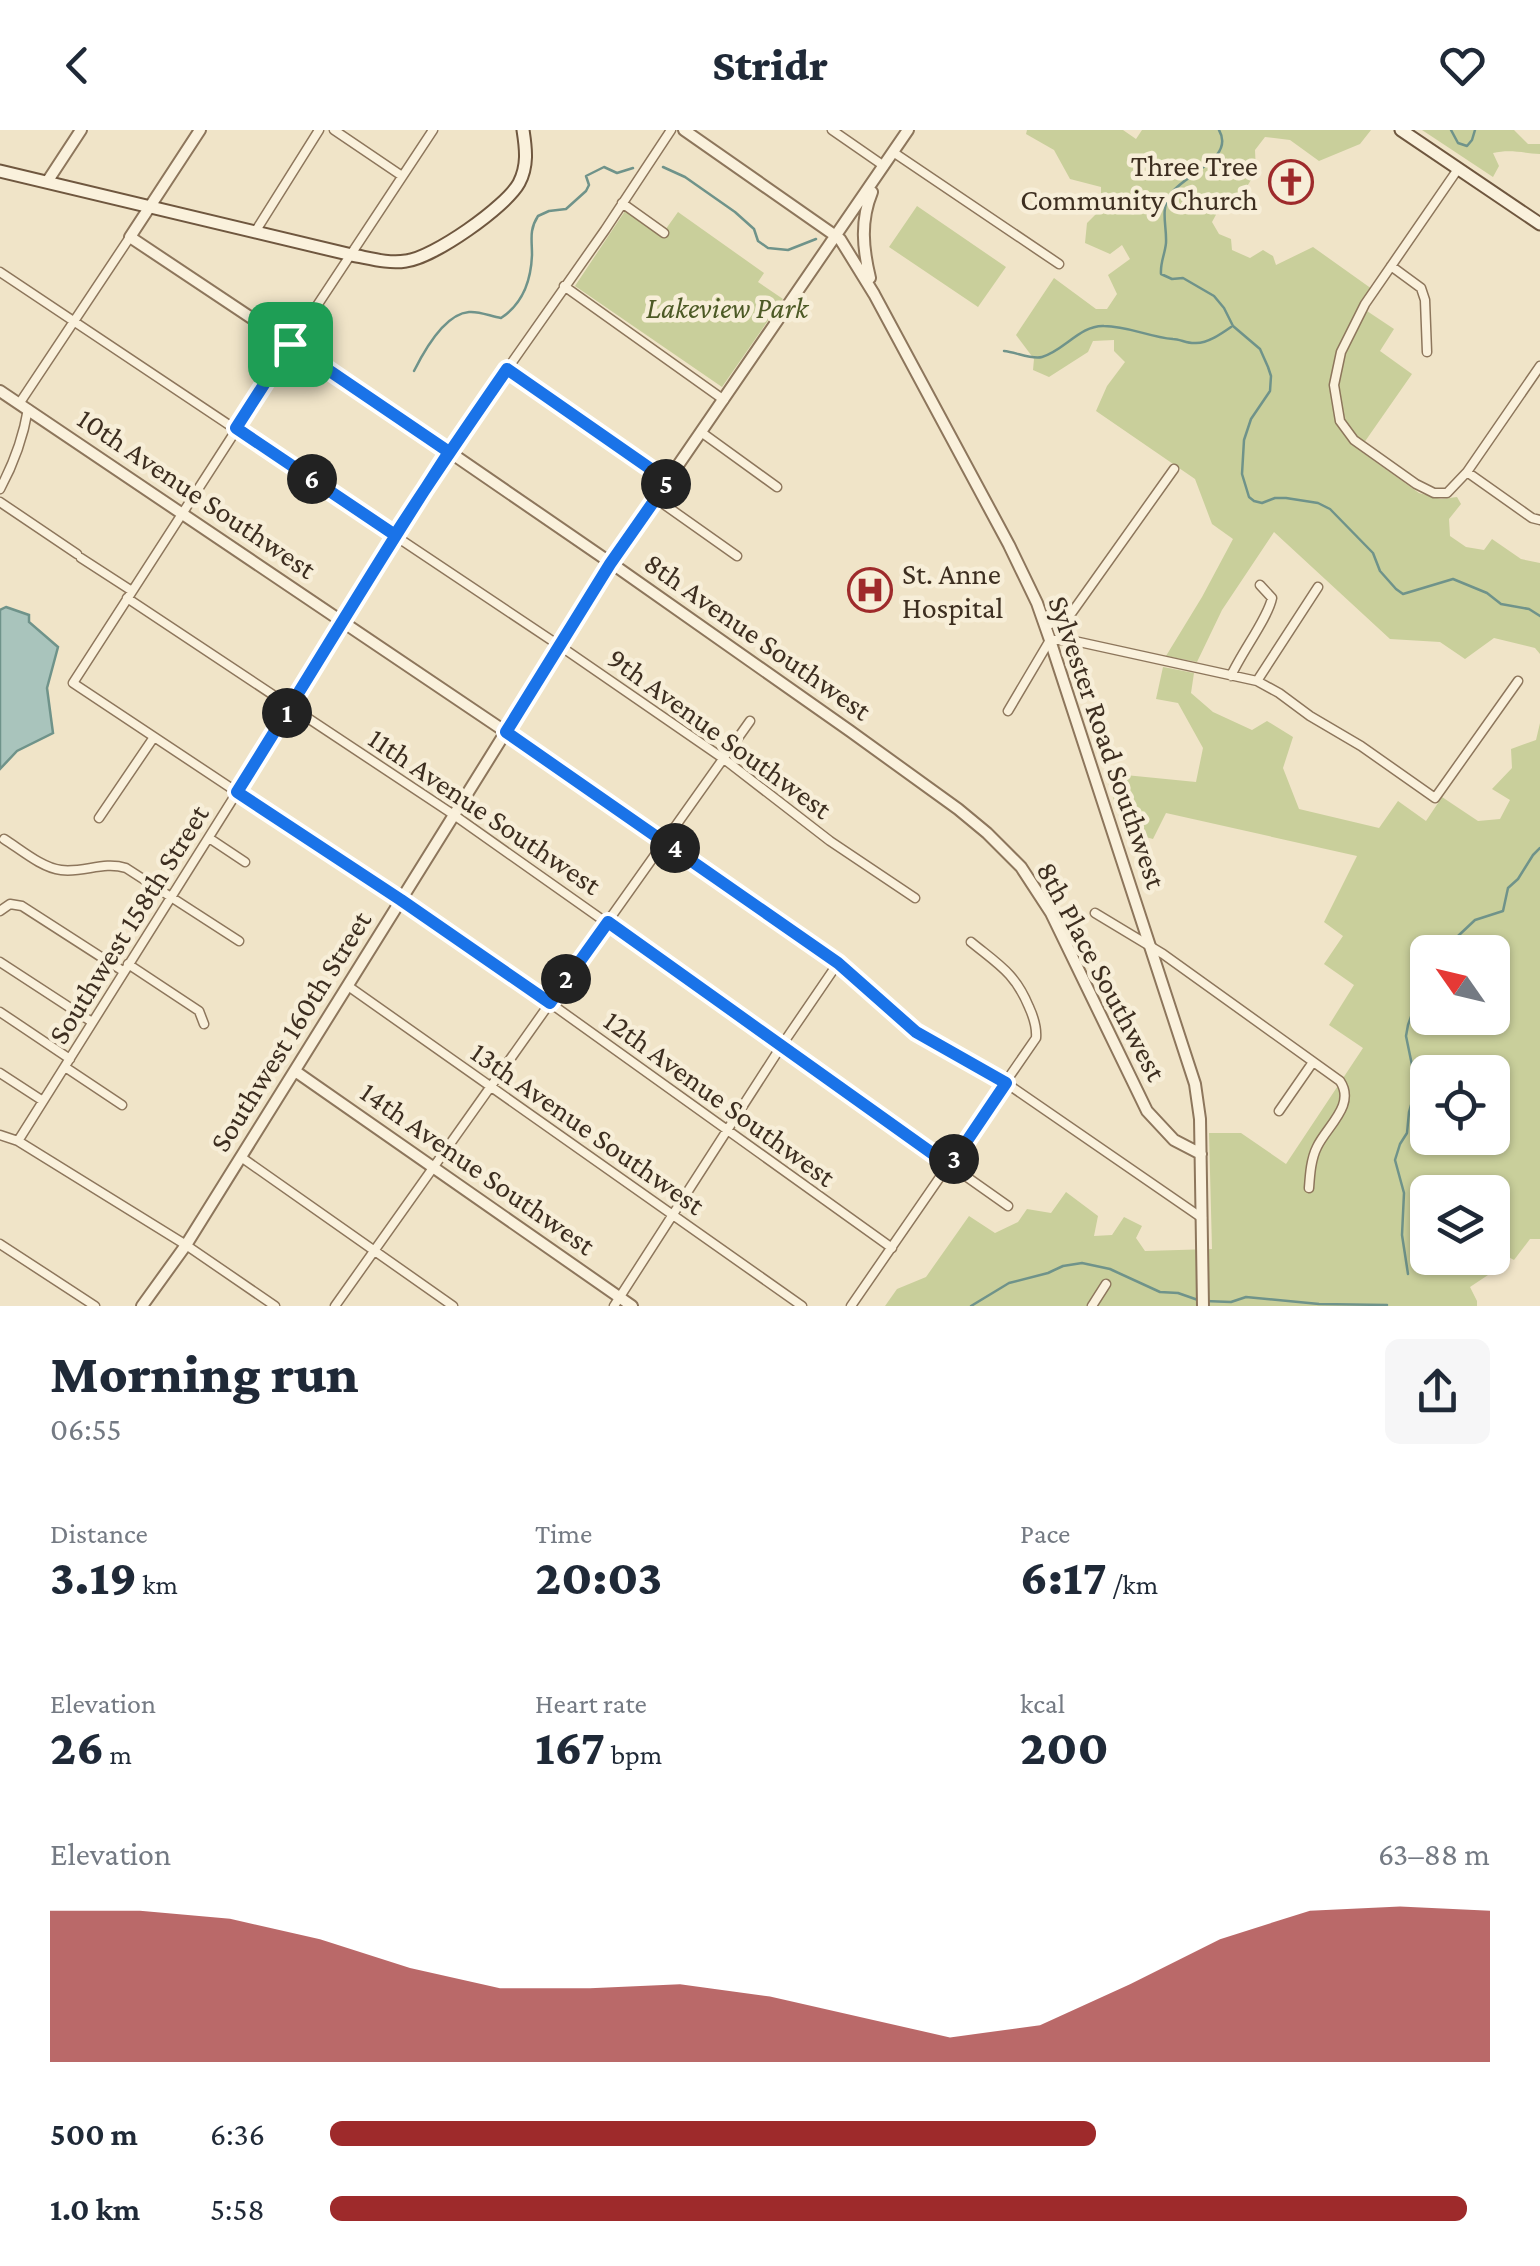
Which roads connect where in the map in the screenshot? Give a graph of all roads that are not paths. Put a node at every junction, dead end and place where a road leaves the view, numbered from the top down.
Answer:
1 (81, 130) edge
2 (200, 130) edge
3 (319, 130) edge
4 (334, 130) edge
5 (433, 130) edge
6 (523, 130) edge
7 (671, 130) edge
8 (684, 130) edge
9 (832, 130) edge
10 (908, 130) edge
11 (1401, 130) edge
12 (893, 152) junction
13 (883, 167) junction
14 (1458, 169) junction
15 (0, 171) edge
16 (402, 176) junction
17 (47, 182) junction
18 (622, 203) junction
19 (150, 208) junction
20 (1540, 224) edge
21 (254, 232) junction
22 (664, 233) dead end
23 (836, 235) junction
24 (130, 237) junction
25 (352, 255) junction
26 (1059, 264) dead end
27 (1391, 266) junction
28 (0, 272) edge
29 (564, 286) junction
30 (874, 294) junction
31 (74, 322) junction
32 (290, 344) junction
33 (1427, 352) dead end
34 (1540, 366) edge
35 (507, 369) junction
36 (0, 391) edge
37 (724, 400) junction
38 (24, 406) junction
39 (236, 428) junction
40 (701, 432) junction
41 (449, 452) junction
42 (1174, 469) dead end
43 (1467, 472) junction
44 (668, 481) junction
45 (777, 487) dead end
46 (0, 489) edge
47 (656, 498) junction
48 (0, 502) edge
49 (182, 512) junction
50 (1540, 520) edge
51 (395, 535) junction
52 (737, 556) dead end
53 (610, 564) junction
54 (1260, 584) dead end
55 (1318, 587) dead end
56 (130, 595) junction
57 (344, 622) junction
58 (1045, 626) junction
59 (1050, 640) junction
60 (560, 646) junction
61 (1231, 676) junction
62 (1518, 681) dead end
63 (1257, 682) junction
64 (291, 707) junction
65 (1008, 710) dead end
66 (750, 720) dead end
67 (506, 732) junction
68 (154, 737) junction
69 (724, 759) junction
70 (237, 792) junction
71 (958, 808) joint
72 (454, 814) junction
73 (99, 818) dead end
74 (210, 838) junction
75 (4, 839) dead end
76 (666, 841) junction
77 (245, 862) dead end
78 (172, 897) junction
79 (915, 898) dead end
80 (401, 900) junction
81 (0, 910) edge
82 (1095, 913) dead end
83 (608, 922) junction
84 (239, 941) dead end
85 (972, 942) dead end
86 (1152, 948) junction
87 (0, 962) edge
88 (838, 963) junction
89 (126, 968) junction
90 (348, 986) junction
91 (550, 1003) junction
92 (0, 1012) edge
93 (92, 1022) junction
94 (204, 1024) dead end
95 (782, 1045) junction
96 (1313, 1062) junction
97 (68, 1063) junction
98 (295, 1071) junction
99 (0, 1072) edge
100 (1006, 1083) junction
101 (490, 1087) junction
102 (43, 1101) junction
103 (122, 1105) dead end
104 (1280, 1111) dead end
105 (728, 1132) junction
106 (0, 1136) edge
107 (18, 1141) junction
108 (1200, 1154) junction
109 (242, 1158) junction
110 (950, 1166) junction
111 (434, 1168) junction
112 (1308, 1188) dead end
113 (1008, 1206) dead end
114 (674, 1215) junction
115 (1202, 1218) junction
116 (0, 1244) edge
117 (186, 1245) junction
118 (892, 1248) junction
119 (375, 1251) junction
120 (1106, 1284) dead end
121 (617, 1302) edge
122 (94, 1306) edge
123 (142, 1306) edge
124 (275, 1306) edge
125 (335, 1306) edge
126 (453, 1306) edge
127 (632, 1306) edge
128 (802, 1306) edge
129 (851, 1306) edge
130 (1092, 1306) edge
131 (1203, 1306) edge

1 - 17 street
2 - 19 street
3 - 21 street
4 - 16 street
5 - 16 street
6 - 25 main road
7 - 18 street, Southwest 158th Street
8 - 23 street
9 - 13 street
10 - 12 street, Southwest 160th Street
11 - 14 main road
12 - 13 street, Southwest 160th Street
12 - 26 street
13 - 23 street, Southwest 160th Street
13 - 30 street
14 - 20 main road
14 - 27 street
15 - 17 main road
16 - 25 street
17 - 19 main road
18 - 22 street
18 - 29 street, Southwest 158th Street
19 - 21 main road
19 - 24 street
21 - 25 main road
23 - 30 street, Sylvester Road Southwest
23 - 37 street, Southwest 160th Street
24 - 31 street
24 - 32 street, 8th Avenue Southwest
25 - 32 street
27 - 33 street
27 - 43 street
28 - 31 street, 9th Avenue Southwest
29 - 35 street, Southwest 158th Street
29 - 37 street
30 - 58 street, Sylvester Road Southwest
31 - 38 street
31 - 39 street, 9th Avenue Southwest
32 - 39 street
32 - 41 street, 8th Avenue Southwest
34 - 43 street
35 - 41 street, Southwest 158th Street
35 - 44 street
36 - 38 street, 10th Avenue Southwest
37 - 40 street, Southwest 160th Street
38 - 46 street
38 - 49 street, 10th Avenue Southwest
39 - 49 street
39 - 51 street, 9th Avenue Southwest
40 - 44 street, Southwest 160th Street
40 - 45 street
41 - 51 street, Southwest 158th Street
41 - 53 street, 8th Avenue Southwest
42 - 58 street
43 - 50 street
44 - 47 street, Southwest 160th Street
47 - 52 street
47 - 53 street, Southwest 160th Street
48 - 56 street, 11th Avenue Southwest
49 - 56 street
49 - 57 street, 10th Avenue Southwest
51 - 57 street, Southwest 158th Street
51 - 60 street, 9th Avenue Southwest
53 - 60 street, Southwest 160th Street
53 - 71 street, 8th Avenue Southwest
54 - 61 street
55 - 63 street
56 - 64 street, 11th Avenue Southwest
56 - 68 street, 12th Avenue Southwest
57 - 64 street, Southwest 158th Street
57 - 67 street, 10th Avenue Southwest
58 - 59 street, Sylvester Road Southwest
59 - 61 street
59 - 65 street
59 - 86 street, Sylvester Road Southwest
60 - 67 street, Southwest 160th Street
60 - 69 street, 9th Avenue Southwest
61 - 63 street
62 - 63 street
64 - 70 street, Southwest 158th Street
64 - 72 street, 11th Avenue Southwest
66 - 69 street
67 - 72 street, Southwest 160th Street
67 - 76 street, 10th Avenue Southwest
68 - 70 street, 12th Avenue Southwest
68 - 73 street
69 - 76 street
69 - 79 street, 9th Avenue Southwest
70 - 74 street, Southwest 158th Street
70 - 80 street, 12th Avenue Southwest
71 - 108 street, 8th Place Southwest
72 - 80 street, Southwest 160th Street
72 - 83 street, 11th Avenue Southwest
74 - 77 street
74 - 78 street, Southwest 158th Street
75 - 78 street
76 - 83 street
76 - 88 street, 10th Avenue Southwest
78 - 84 street
78 - 89 street, Southwest 158th Street
80 - 90 street, Southwest 160th Street
80 - 91 street, 12th Avenue Southwest
81 - 89 street
82 - 86 street
83 - 91 street
83 - 95 street, 11th Avenue Southwest
85 - 100 street
86 - 96 street
86 - 108 street, Sylvester Road Southwest
87 - 93 street
88 - 95 street
88 - 100 street, 10th Avenue Southwest
89 - 93 street, Southwest 158th Street
89 - 94 street
90 - 98 street, Southwest 160th Street
90 - 101 street, 13th Avenue Southwest
91 - 101 street
91 - 105 street, 12th Avenue Southwest
92 - 97 street
93 - 97 street, Southwest 158th Street
95 - 105 street
95 - 110 street, 11th Avenue Southwest
96 - 104 street
96 - 112 street
97 - 102 street, Southwest 158th Street
97 - 103 street
98 - 109 street, Southwest 160th Street
98 - 111 street, 14th Avenue Southwest
99 - 102 street
100 - 110 street
100 - 115 street, 10th Avenue Southwest
101 - 111 street
101 - 114 street, 13th Avenue Southwest
102 - 107 street, Southwest 158th Street
105 - 114 street
105 - 118 street, 12th Avenue Southwest
106 - 107 street
107 - 117 street
108 - 115 street, Sylvester Road Southwest
109 - 117 street, Southwest 160th Street
109 - 119 street
110 - 113 street, 11th Avenue Southwest
110 - 118 street
111 - 119 street
111 - 121 street, 14th Avenue Southwest
114 - 121 street
114 - 128 street, 13th Avenue Southwest
115 - 131 street, Sylvester Road Southwest
116 - 122 street
117 - 123 street, Southwest 160th Street
117 - 124 street
118 - 129 street
119 - 125 street
119 - 126 street
120 - 130 street
121 - 127 street, 14th Avenue Southwest

